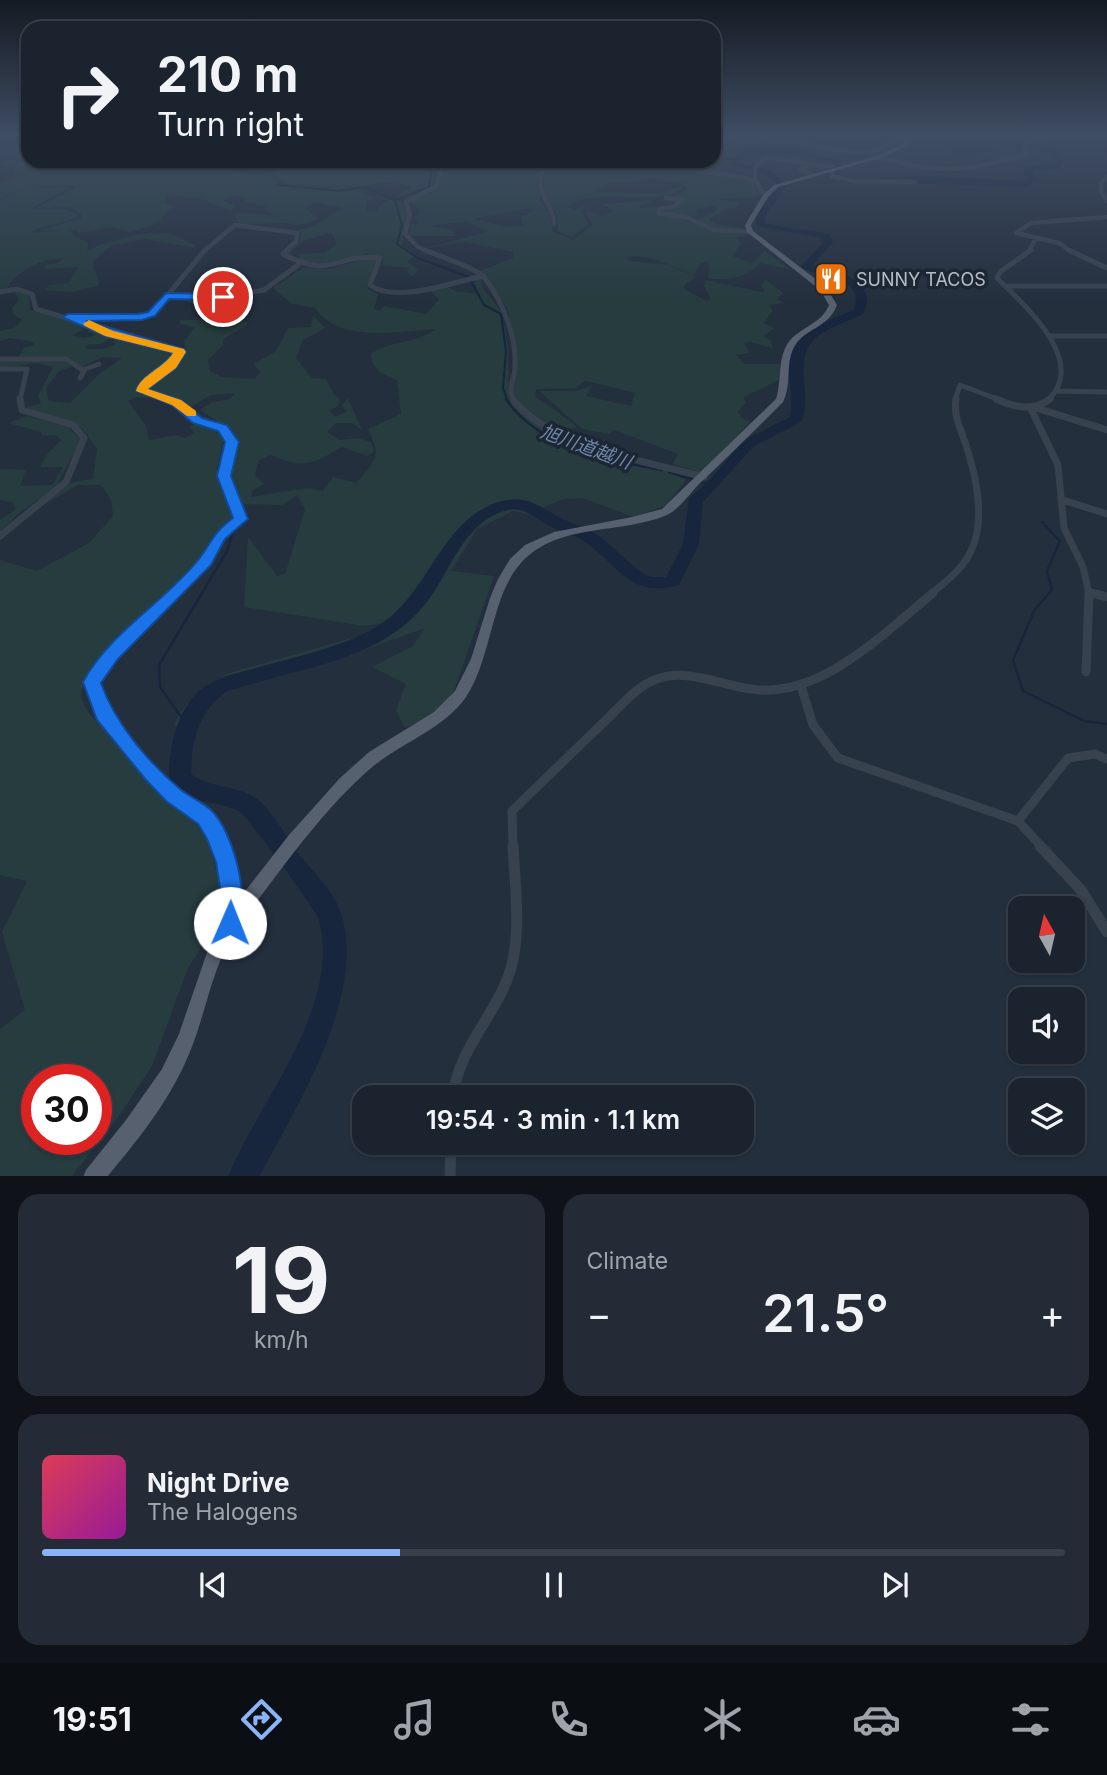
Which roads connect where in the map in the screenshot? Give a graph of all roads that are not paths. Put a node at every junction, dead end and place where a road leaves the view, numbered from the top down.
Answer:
1 (427, 191) edge
2 (541, 191) edge
3 (770, 191) edge
4 (666, 198) dead end
5 (1107, 217) edge
6 (554, 224) dead end
7 (750, 232) junction
8 (1036, 238) junction
9 (298, 265) junction
10 (1107, 268) edge
11 (484, 276) junction
12 (1005, 286) junction
13 (1107, 286) edge
14 (0, 292) edge
15 (166, 296) junction
16 (68, 317) junction
17 (1050, 336) junction
18 (1107, 336) edge
19 (0, 359) edge
20 (99, 364) dead end
21 (0, 369) edge
22 (82, 370) junction
23 (80, 378) dead end
24 (1056, 391) junction
25 (1107, 392) edge
26 (1031, 407) junction
27 (1107, 430) edge
28 (700, 481) junction
29 (1063, 500) junction
30 (1107, 513) edge
31 (0, 536) edge
32 (1089, 592) junction
33 (1107, 597) edge
34 (1086, 672) dead end
35 (801, 686) junction
36 (1107, 759) edge
37 (1018, 821) junction
38 (230, 923) junction
39 (1107, 932) edge
40 (453, 1085) edge
41 (451, 1155) edge
42 (94, 1176) edge
43 (450, 1176) edge

1 - 11 street
2 - 6 street
3 - 7 main road
4 - 7 street
5 - 8 street
7 - 28 main road
8 - 10 street
8 - 12 street
9 - 11 street
9 - 15 street
9 - 15 street
11 - 28 street
12 - 13 street
12 - 17 street
14 - 16 street
15 - 16 street
16 - 38 street
17 - 18 street
17 - 24 street
19 - 22 street
20 - 22 street
21 - 31 street
22 - 23 street
24 - 25 street
24 - 26 street
26 - 27 street
26 - 29 street
26 - 35 street
28 - 38 main road
29 - 30 street
29 - 32 street
32 - 33 street
32 - 34 street
35 - 37 street
35 - 40 street
36 - 37 street
37 - 39 street
38 - 42 main road
41 - 43 street

